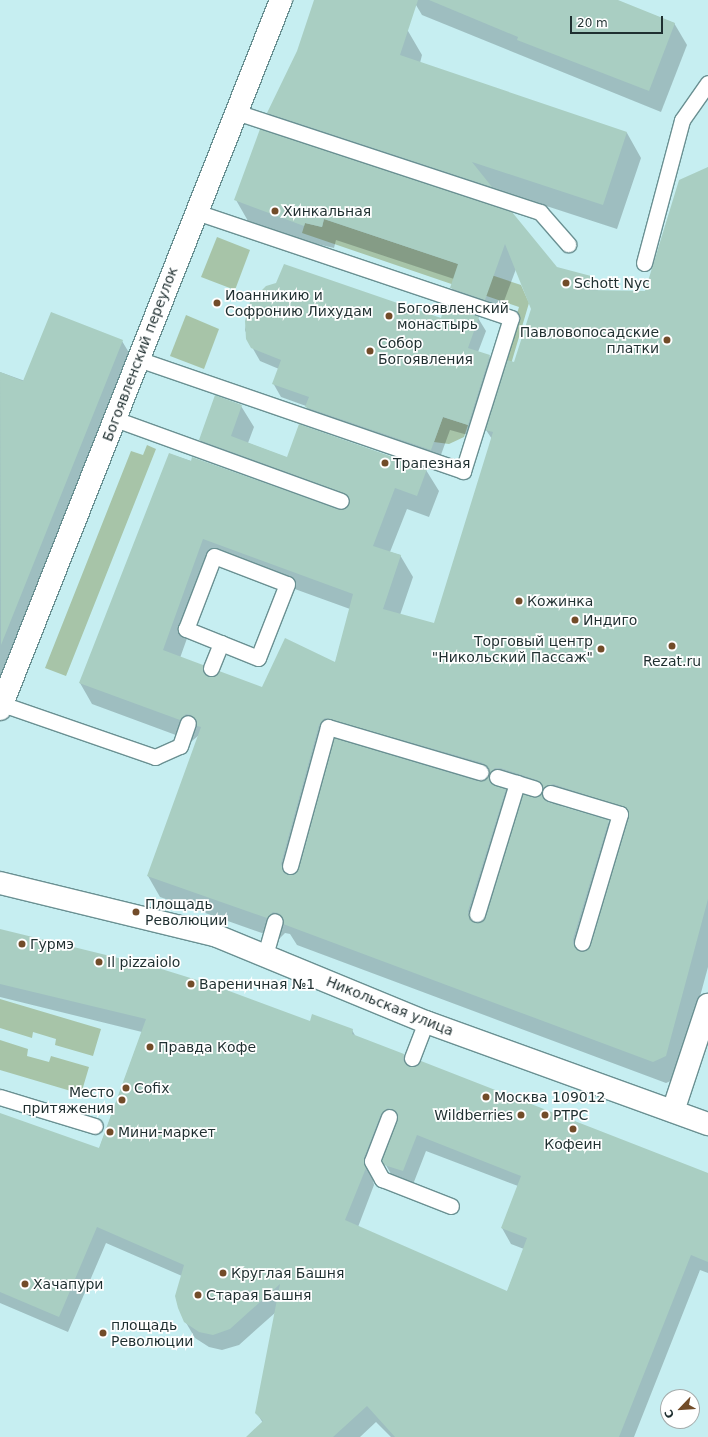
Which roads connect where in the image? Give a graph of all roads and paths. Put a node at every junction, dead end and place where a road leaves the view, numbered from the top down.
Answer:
1 (281, 0) edge
2 (708, 82) edge
3 (236, 112) junction
4 (196, 212) junction
5 (568, 244) dead end
6 (644, 263) dead end
7 (138, 359) junction
8 (115, 419) junction
9 (341, 500) dead end
10 (221, 643) junction
11 (211, 668) dead end
12 (1, 707) edge
13 (188, 723) dead end
14 (480, 772) dead end
15 (497, 777) dead end
16 (517, 783) junction
17 (534, 788) dead end
18 (550, 793) dead end
19 (290, 866) dead end
20 (0, 883) edge
21 (477, 914) dead end
22 (275, 921) dead end
23 (582, 942) dead end
24 (265, 955) junction
25 (708, 1005) edge
26 (426, 1022) junction
27 (412, 1058) dead end
28 (0, 1097) edge
29 (673, 1111) junction
30 (389, 1117) dead end
31 (708, 1124) edge
32 (95, 1126) dead end
33 (451, 1206) dead end

1 - 3 street, Богоявленский переулок
2 - 6 lane
3 - 4 street, Богоявленский переулок
3 - 5 lane
4 - 7 street, Богоявленский переулок
4 - 7 lane
7 - 8 street, Богоявленский переулок
8 - 9 lane
8 - 12 street, Богоявленский переулок
10 - 10 lane
10 - 11 lane
12 - 13 lane
14 - 19 lane
15 - 16 lane
16 - 17 lane
16 - 21 lane
18 - 23 lane
20 - 24 street, Никольская улица
22 - 24 lane
24 - 26 street, Никольская улица
25 - 29 street
26 - 27 lane
26 - 29 street, Никольская улица
28 - 32 lane
29 - 31 street, Никольская улица
30 - 33 lane

